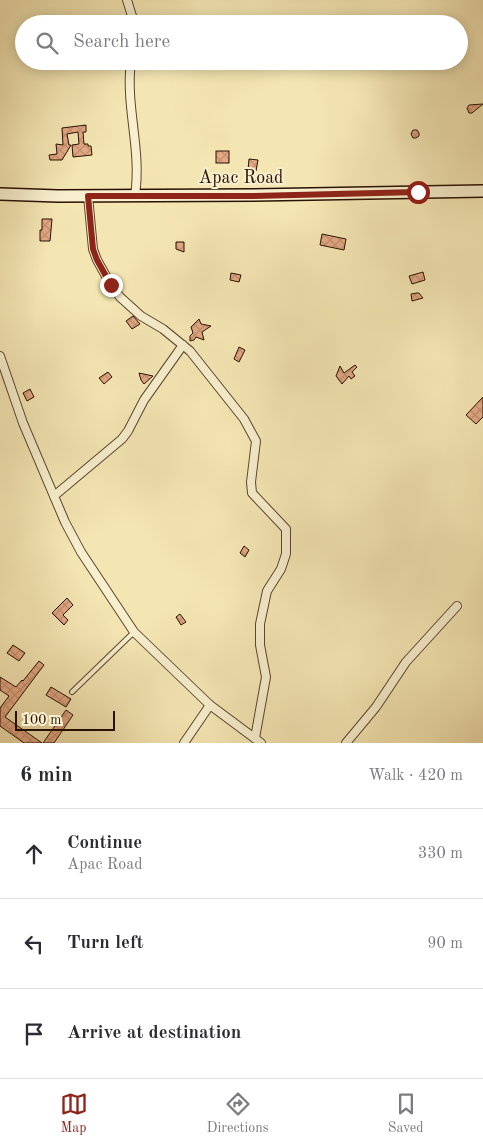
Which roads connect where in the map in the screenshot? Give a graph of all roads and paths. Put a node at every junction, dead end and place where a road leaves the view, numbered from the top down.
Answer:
1 (127, 0) edge
2 (132, 15) edge
3 (130, 70) edge
4 (483, 191) edge
5 (0, 194) edge
6 (135, 195) junction
7 (88, 196) junction
8 (183, 345) junction
9 (0, 356) edge
10 (54, 496) junction
11 (457, 606) dead end
12 (134, 632) junction
13 (72, 692) dead end
14 (210, 705) junction
15 (258, 740) edge
16 (184, 743) edge
17 (346, 743) edge

1 - 2 street
3 - 6 street
4 - 6 main road, Apac Road
5 - 7 main road, Apac Road
6 - 7 main road, Apac Road
7 - 8 street
8 - 10 street
8 - 15 street
9 - 10 street
10 - 12 street
11 - 17 street
12 - 13 lane
12 - 14 street
14 - 15 street
14 - 16 street

